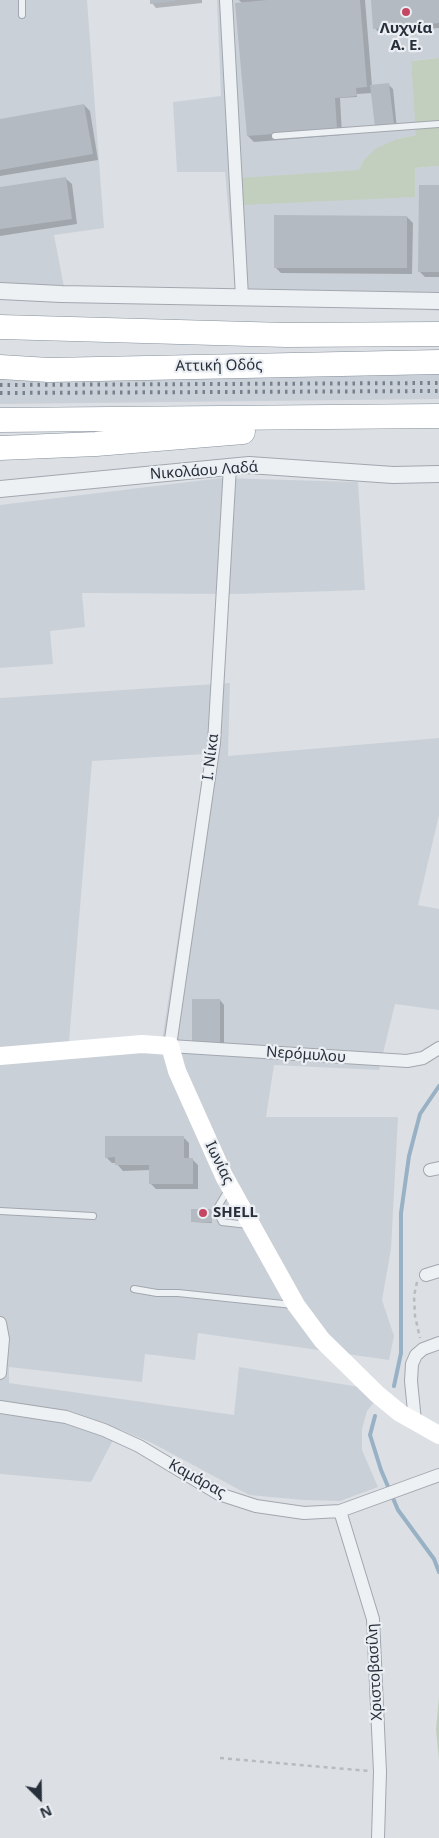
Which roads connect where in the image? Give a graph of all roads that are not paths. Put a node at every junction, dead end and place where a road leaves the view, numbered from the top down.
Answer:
1 (22, 0) edge
2 (226, 0) edge
3 (22, 15) dead end
4 (439, 124) edge
5 (275, 136) dead end
6 (0, 291) edge
7 (242, 297) junction
8 (439, 301) edge
9 (0, 327) edge
10 (439, 334) edge
11 (439, 362) edge
12 (0, 367) edge
13 (439, 416) edge
14 (351, 417) junction
15 (0, 420) edge
16 (0, 448) edge
17 (230, 466) junction
18 (439, 474) edge
19 (0, 490) edge
20 (170, 1046) junction
21 (439, 1048) edge
22 (0, 1056) edge
23 (230, 1187) junction
24 (0, 1210) edge
25 (93, 1216) dead end
26 (252, 1226) junction
27 (439, 1270) edge
28 (426, 1275) road end
29 (134, 1289) dead end
30 (296, 1305) junction
31 (0, 1323) edge
32 (439, 1343) edge
33 (0, 1373) edge
34 (0, 1407) edge
35 (407, 1417) junction
36 (439, 1435) edge
37 (439, 1475) edge
38 (340, 1511) junction
39 (378, 1838) edge

1 - 3 lane
2 - 7 street
4 - 5 lane
6 - 7 street
7 - 8 street
9 - 10 highway
11 - 12 highway, Αττική Οδός
13 - 14 highway
14 - 15 highway
14 - 16 highway
17 - 18 street, Νικολάου Λαδά
17 - 19 street, Νικολάου Λαδά
17 - 20 street, Ι. Νίκα
20 - 21 street, Νερόμυλου
20 - 22 main road
20 - 23 main road, Ιωνίας
23 - 26 main road, Ιωνίας
23 - 26 lane
24 - 25 lane
26 - 30 main road, Ιωνίας
27 - 28 street
29 - 30 lane
30 - 35 main road, Ιωνίας
31 - 33 street
32 - 35 street
34 - 38 street, Καμάρας
35 - 36 main road, Ιωνίας
37 - 38 street, Καμάρας
38 - 39 street, Χριστοβασίλη

